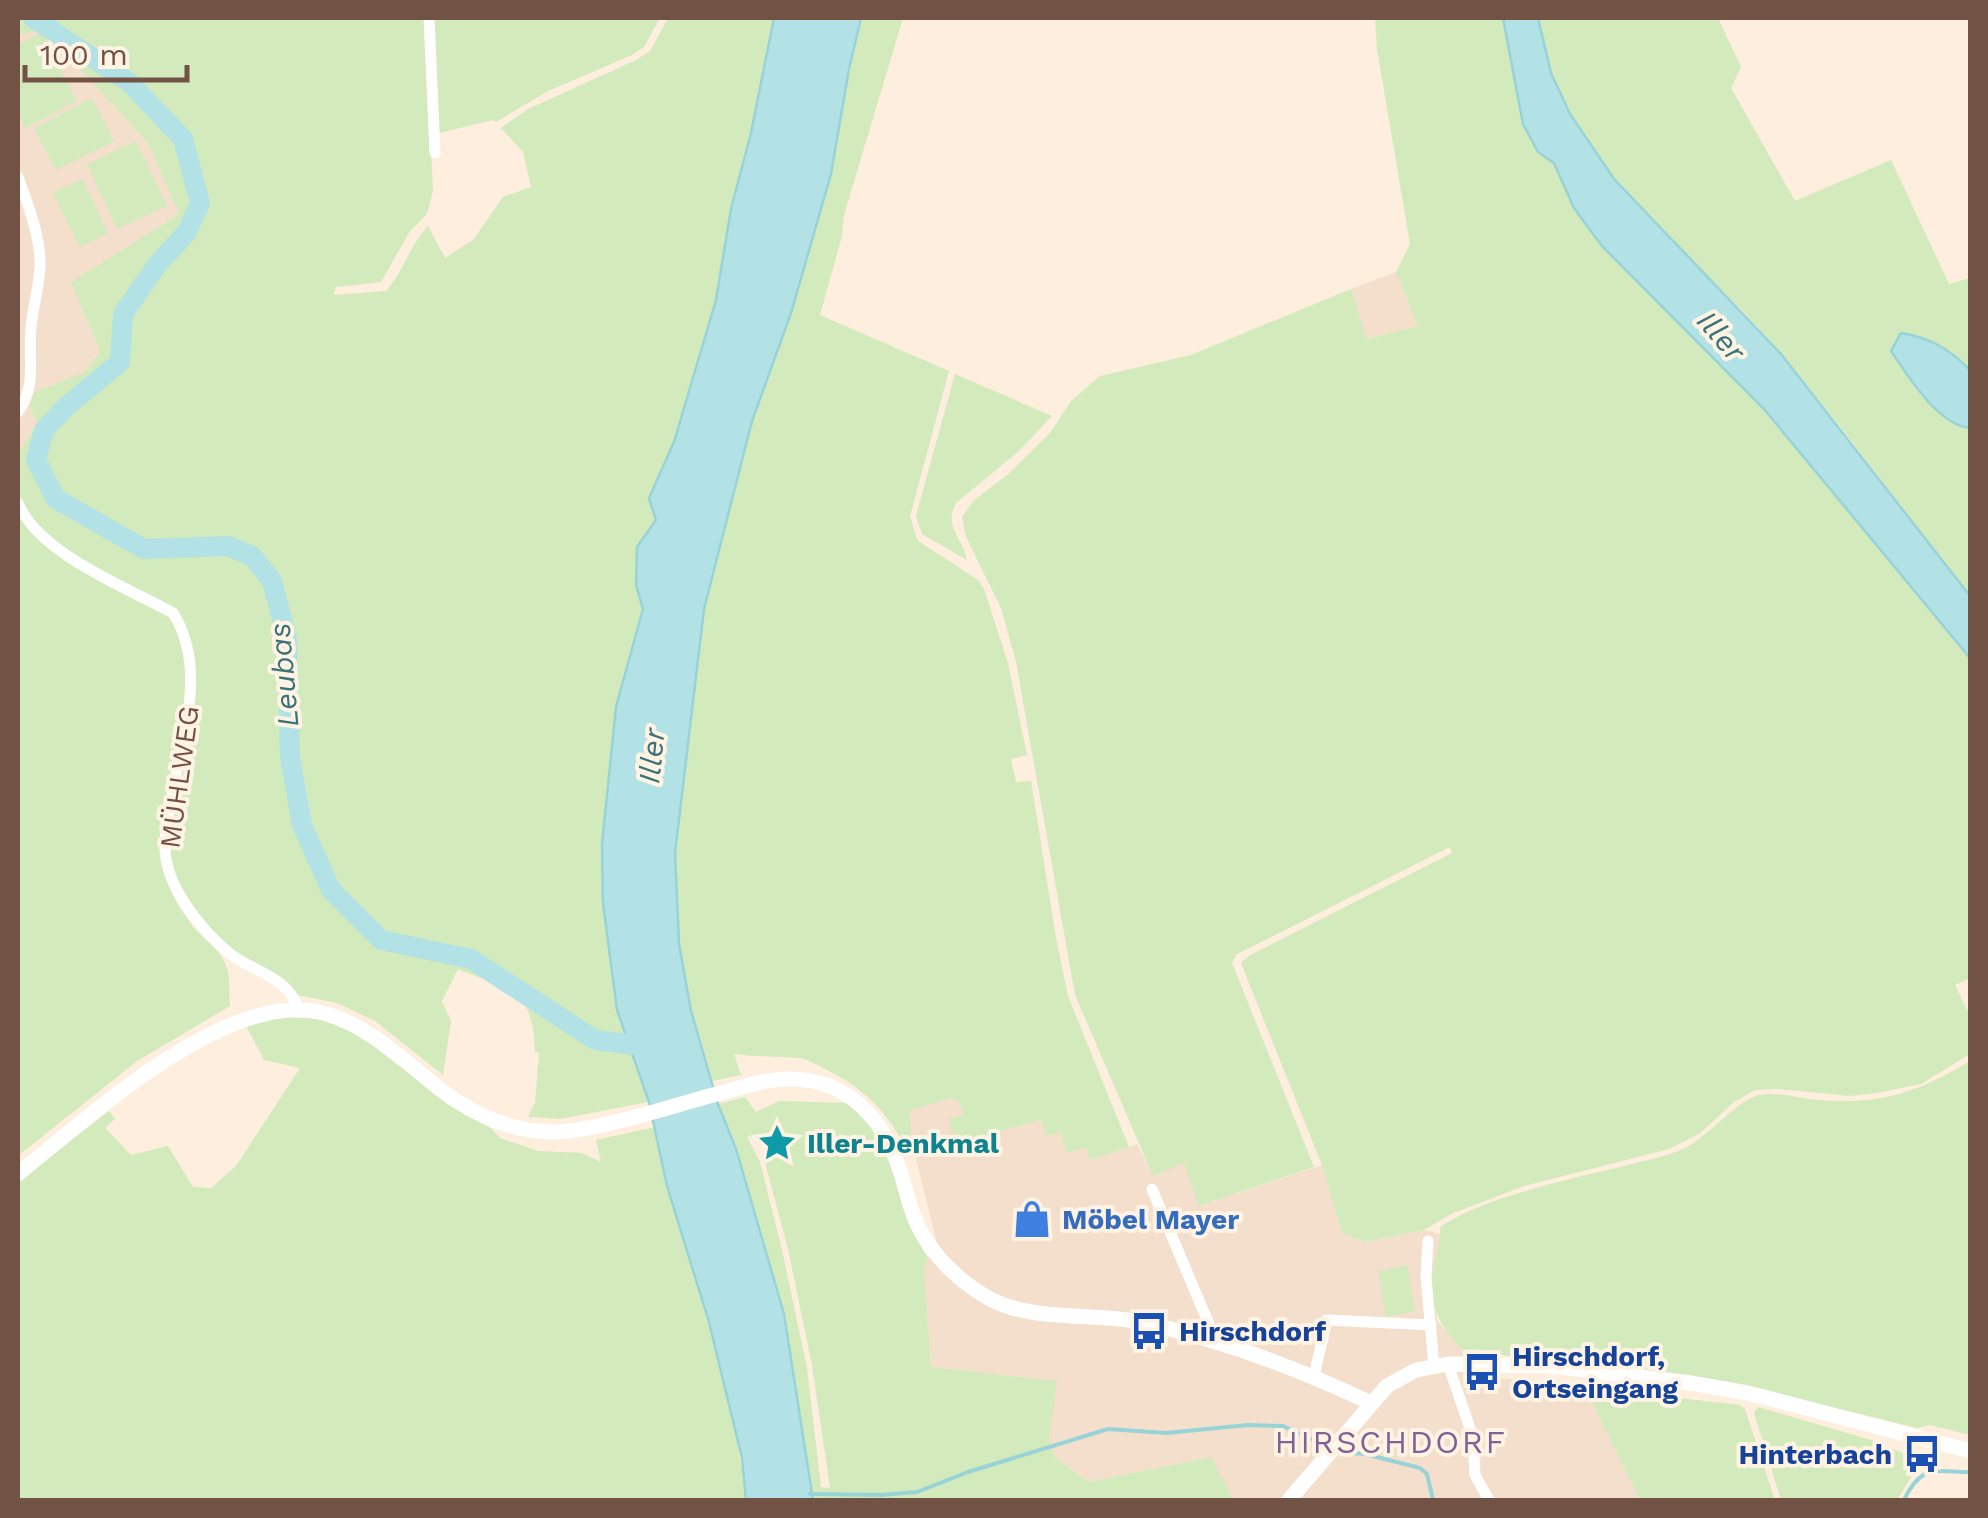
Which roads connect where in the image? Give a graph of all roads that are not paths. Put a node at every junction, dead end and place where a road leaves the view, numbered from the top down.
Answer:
1 (429, 18) edge
2 (435, 153) dead end
3 (18, 177) edge
4 (18, 412) edge
5 (18, 503) edge
6 (298, 1008) junction
7 (18, 1174) edge
8 (1152, 1190) dead end
9 (1428, 1241) dead end
10 (1430, 1325) junction
11 (1211, 1343) junction
12 (1441, 1365) junction
13 (1314, 1376) junction
14 (1371, 1403) junction
15 (1970, 1451) edge
16 (1292, 1499) edge
17 (1489, 1500) edge

1 - 2 street
3 - 4 street
5 - 6 street, MÜHLWEG
6 - 7 street
6 - 11 street
8 - 11 street
9 - 10 street
10 - 12 street
10 - 13 street
11 - 13 street
12 - 14 street
12 - 15 street
12 - 17 street
13 - 14 street
14 - 16 street

